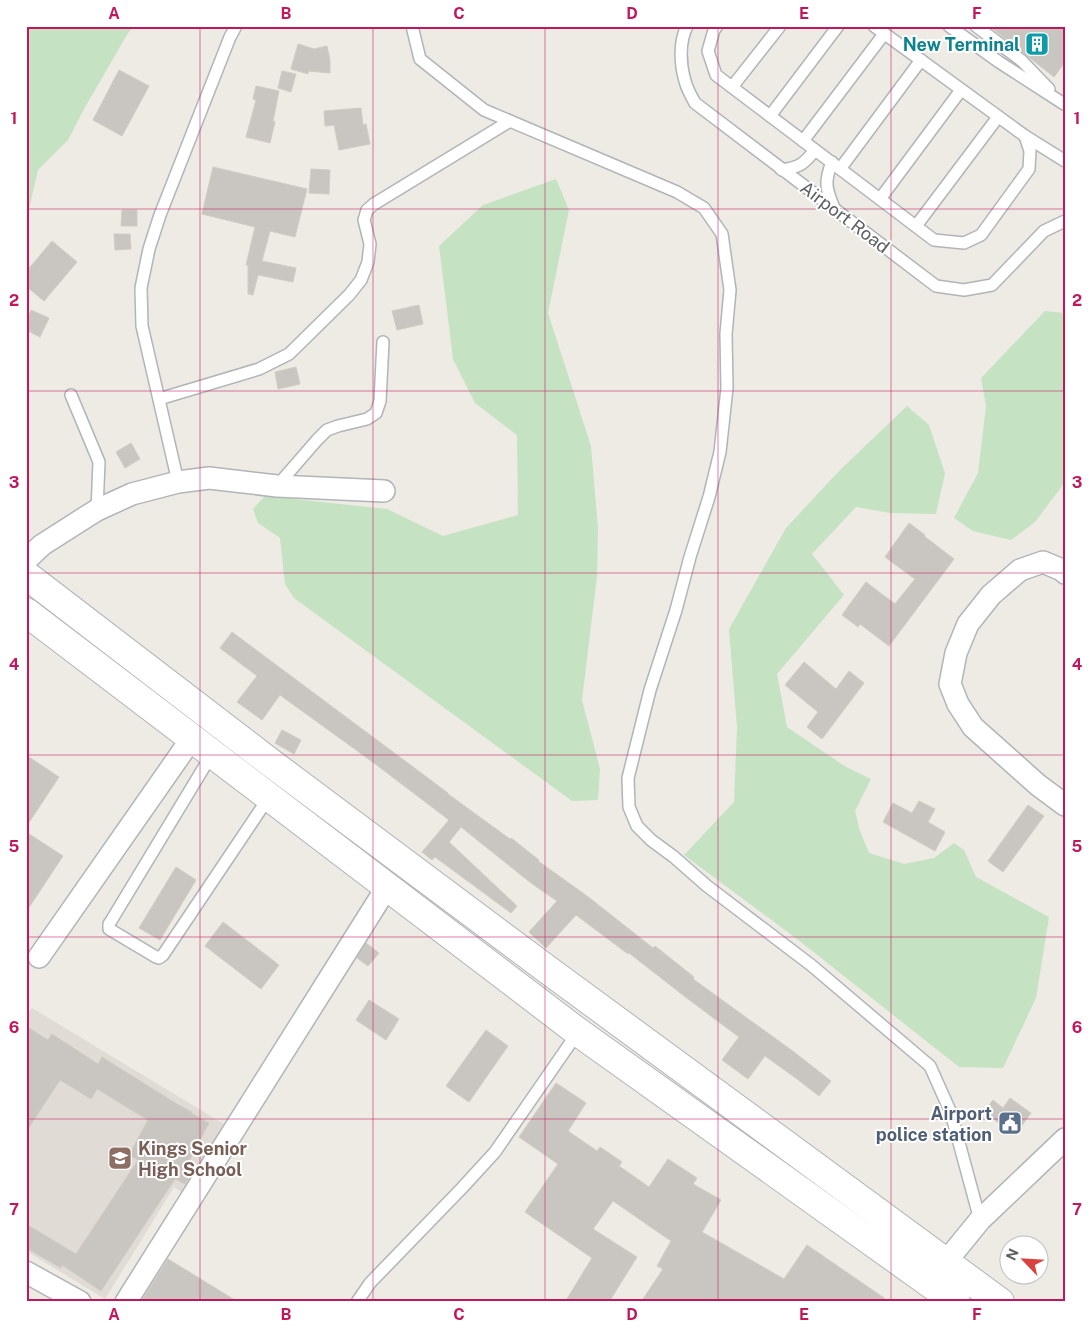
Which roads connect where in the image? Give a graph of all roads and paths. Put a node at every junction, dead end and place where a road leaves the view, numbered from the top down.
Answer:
1 (236, 26) edge
2 (412, 26) edge
3 (686, 26) edge
4 (717, 26) edge
5 (780, 26) edge
6 (838, 26) edge
7 (874, 26) edge
8 (949, 26) edge
9 (976, 26) edge
10 (884, 34) junction
11 (921, 60) junction
12 (732, 87) junction
13 (961, 90) junction
14 (1065, 104) edge
15 (770, 116) junction
16 (998, 117) junction
17 (510, 121) junction
18 (1025, 136) junction
19 (803, 141) junction
20 (815, 150) junction
21 (763, 155) junction
22 (1065, 161) edge
23 (836, 166) junction
24 (880, 199) junction
25 (1065, 220) edge
26 (916, 226) junction
27 (858, 227) junction
28 (383, 342) dead end
29 (71, 394) dead end
30 (159, 399) junction
31 (178, 482) junction
32 (277, 486) junction
33 (384, 491) dead end
34 (97, 510) junction
35 (26, 560) edge
36 (1065, 573) edge
37 (26, 575) edge
38 (26, 612) edge
39 (202, 746) junction
40 (269, 797) junction
41 (1065, 805) edge
42 (387, 887) junction
43 (39, 957) dead end
44 (578, 1032) junction
45 (1062, 1147) edge
46 (980, 1220) junction
47 (26, 1272) edge
48 (937, 1272) junction
49 (80, 1302) edge
50 (126, 1302) edge
51 (357, 1302) edge
52 (956, 1302) edge
53 (1000, 1302) edge

1 - 30 lane
2 - 17 lane
3 - 21 lane, Airport Road
4 - 12 lane
5 - 12 lane
6 - 15 lane
7 - 10 lane
8 - 14 lane
9 - 14 lane
10 - 11 lane
10 - 19 lane
11 - 13 lane
11 - 23 lane
12 - 15 lane
13 - 16 lane
13 - 24 lane
15 - 19 lane
16 - 18 lane
16 - 26 lane
17 - 30 lane
17 - 46 lane
18 - 22 lane
18 - 26 lane
19 - 20 lane
20 - 21 lane
20 - 23 lane
21 - 27 lane, Airport Road
23 - 24 lane
23 - 27 lane
24 - 26 lane
25 - 27 lane, Airport Road
28 - 32 lane
29 - 34 lane
30 - 31 lane
31 - 32 street
31 - 34 street
32 - 33 street
34 - 35 street
36 - 41 street
37 - 48 street
38 - 39 street
39 - 40 street
39 - 40 lane
39 - 43 street
40 - 42 street
42 - 44 street
42 - 50 street
44 - 48 street
44 - 51 lane
45 - 46 street
46 - 48 street
47 - 49 street
48 - 52 street
48 - 53 street

